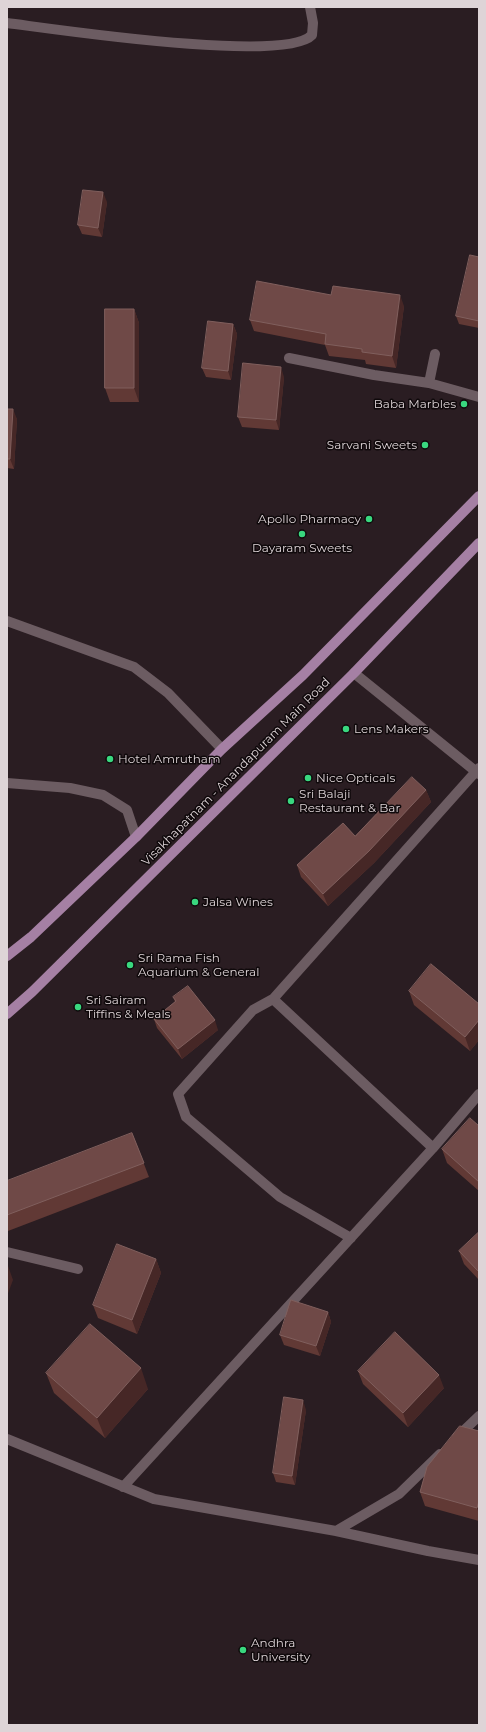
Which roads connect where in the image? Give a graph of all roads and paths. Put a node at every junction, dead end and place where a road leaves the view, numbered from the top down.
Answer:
1 (310, 7) edge
2 (7, 23) edge
3 (435, 354) dead end
4 (289, 358) dead end
5 (430, 384) junction
6 (479, 397) edge
7 (479, 496) edge
8 (479, 543) edge
9 (7, 621) edge
10 (354, 673) junction
11 (222, 749) junction
12 (478, 771) edge
13 (7, 784) edge
14 (136, 837) junction
15 (7, 956) edge
16 (273, 999) junction
17 (7, 1014) edge
18 (479, 1094) edge
19 (433, 1148) junction
20 (350, 1238) junction
21 (7, 1252) edge
22 (78, 1269) dead end
23 (479, 1416) edge
24 (7, 1439) edge
25 (123, 1487) junction
26 (336, 1531) junction
27 (479, 1560) edge

1 - 2 street
3 - 5 street
4 - 5 street
5 - 6 street
7 - 11 main road, Visakhapatnam - Anandapuram Main Road
8 - 10 main road, Visakhapatnam - Anandapuram Main Road
9 - 11 street
10 - 12 street
10 - 17 main road, Visakhapatnam - Anandapuram Main Road
11 - 14 main road, Visakhapatnam - Anandapuram Main Road
12 - 16 street
13 - 14 street
14 - 15 main road, Visakhapatnam - Anandapuram Main Road
16 - 19 street
16 - 20 street
18 - 19 street
19 - 20 street
20 - 25 street
21 - 22 street
23 - 26 street
24 - 25 street
25 - 26 street
26 - 27 street

